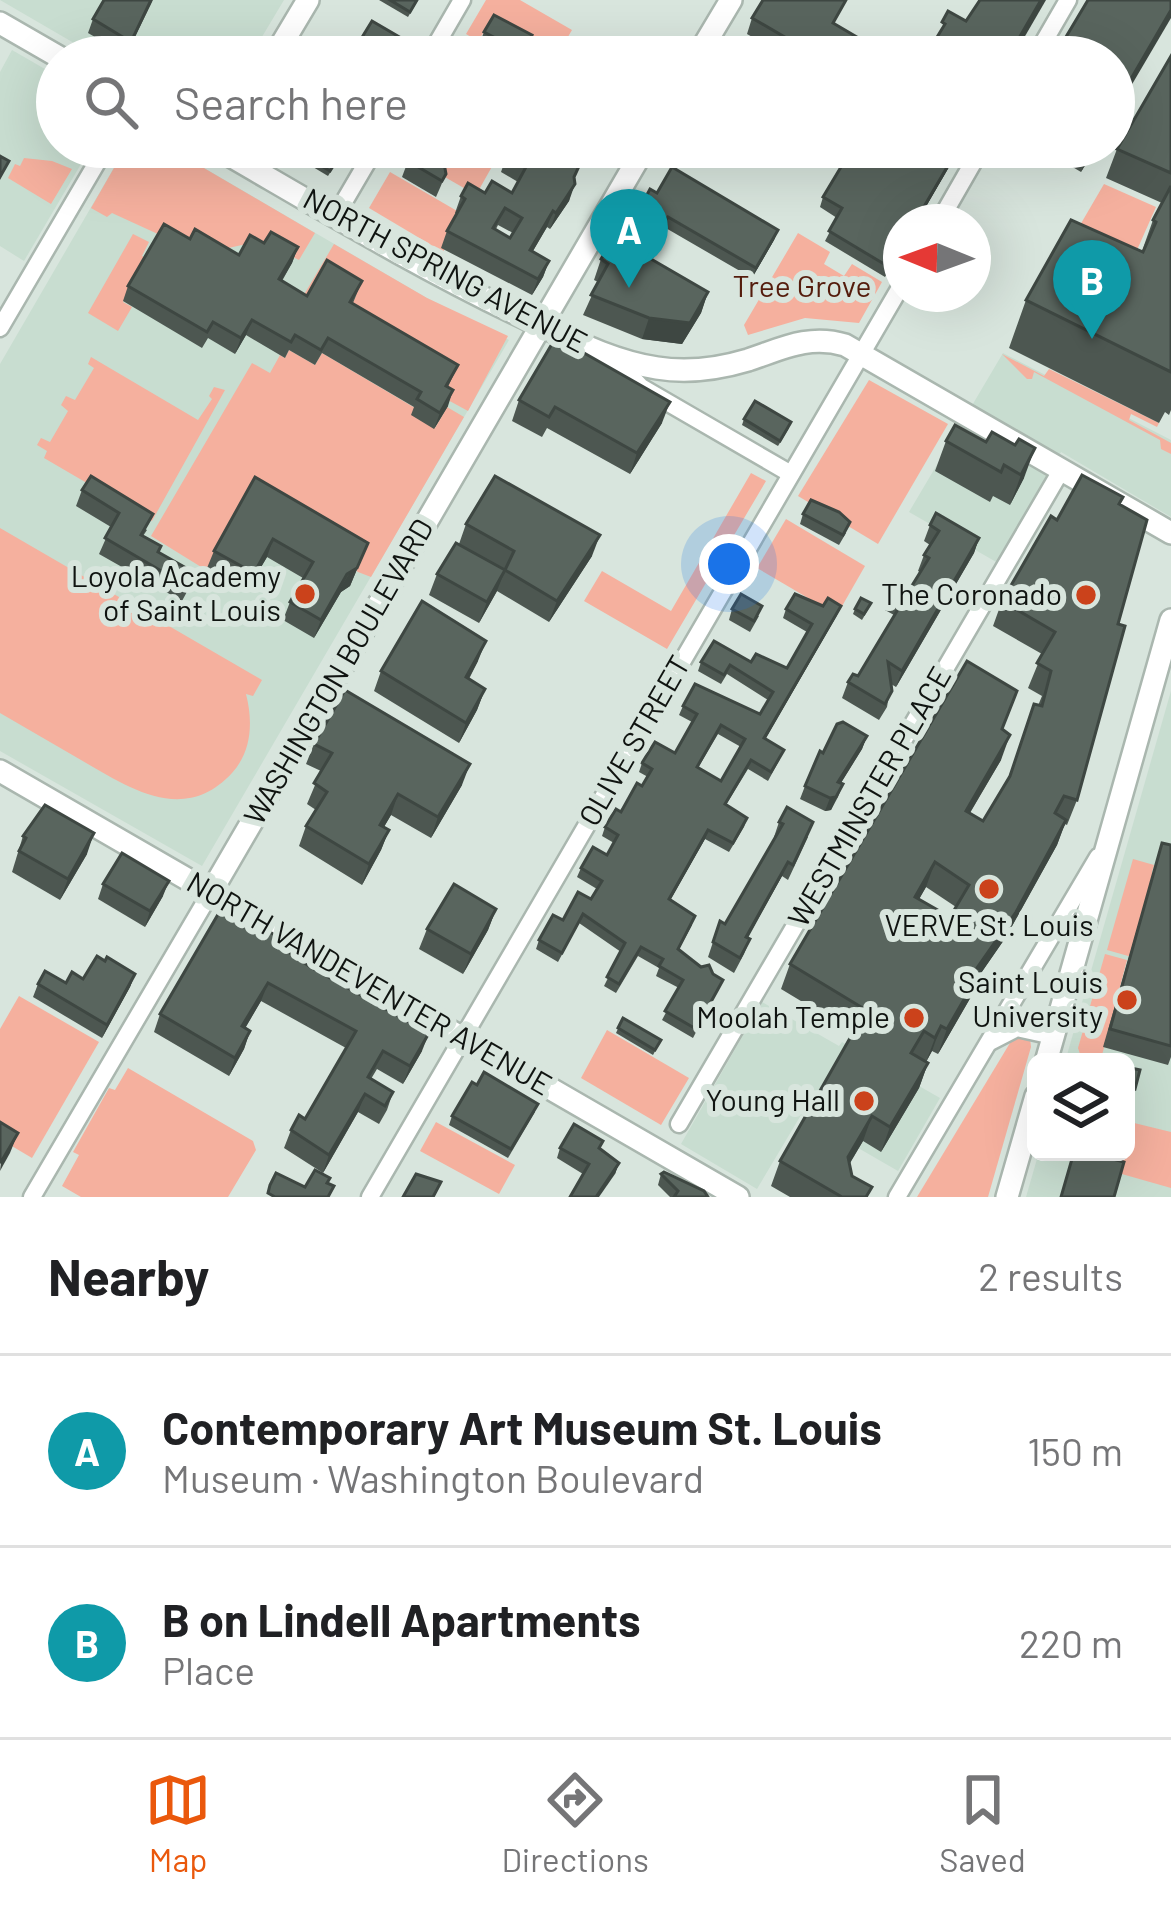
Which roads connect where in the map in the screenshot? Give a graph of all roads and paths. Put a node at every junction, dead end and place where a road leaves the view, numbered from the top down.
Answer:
1 (308, 0) edge
2 (462, 0) edge
3 (731, 0) edge
4 (1067, 0) edge
5 (0, 23) edge
6 (287, 36) edge
7 (441, 36) edge
8 (710, 36) edge
9 (1046, 36) edge
10 (36, 44) edge
11 (94, 168) edge
12 (253, 168) edge
13 (364, 168) edge
14 (633, 168) edge
15 (970, 168) edge
16 (949, 204) edge
17 (335, 217) junction
18 (886, 312) edge
19 (541, 325) junction
20 (0, 328) edge
21 (862, 353) junction
22 (613, 357) junction
23 (1061, 469) junction
24 (791, 474) junction
25 (1171, 533) edge
26 (1171, 620) edge
27 (3, 779) edge
28 (1110, 836) junction
29 (211, 892) junction
30 (1053, 1036) junction
31 (463, 1038) junction
32 (985, 1046) junction
33 (1048, 1053) edge
34 (679, 1124) dead end
35 (1027, 1127) edge
36 (32, 1197) edge
37 (370, 1197) edge
38 (738, 1197) edge
39 (897, 1197) edge
40 (1007, 1197) edge

1 - 6 main road
2 - 7 street
3 - 8 main road
4 - 9 street
5 - 10 main road
11 - 20 street
12 - 17 main road, NORTH SPRING AVENUE
13 - 17 street
14 - 19 main road, WASHINGTON BOULEVARD
15 - 16 street
17 - 19 main road, NORTH SPRING AVENUE
18 - 21 street, OLIVE STREET
19 - 22 main road, NORTH SPRING AVENUE
19 - 29 main road, WASHINGTON BOULEVARD
21 - 22 main road, NORTH SPRING AVENUE
21 - 23 main road, NORTH SPRING AVENUE
21 - 24 street, OLIVE STREET
22 - 24 street, NORTH SPRING AVENUE
23 - 25 main road, NORTH SPRING AVENUE
23 - 34 street, WESTMINSTER PLACE
24 - 31 street, OLIVE STREET
26 - 28 main road
27 - 29 main road, NORTH VANDEVENTER AVENUE
28 - 30 main road
28 - 32 street
29 - 31 main road, NORTH VANDEVENTER AVENUE
29 - 36 street, WASHINGTON BOULEVARD
30 - 32 street
30 - 33 main road
31 - 37 street, OLIVE STREET
31 - 38 main road, NORTH VANDEVENTER AVENUE
32 - 39 street
35 - 40 main road

